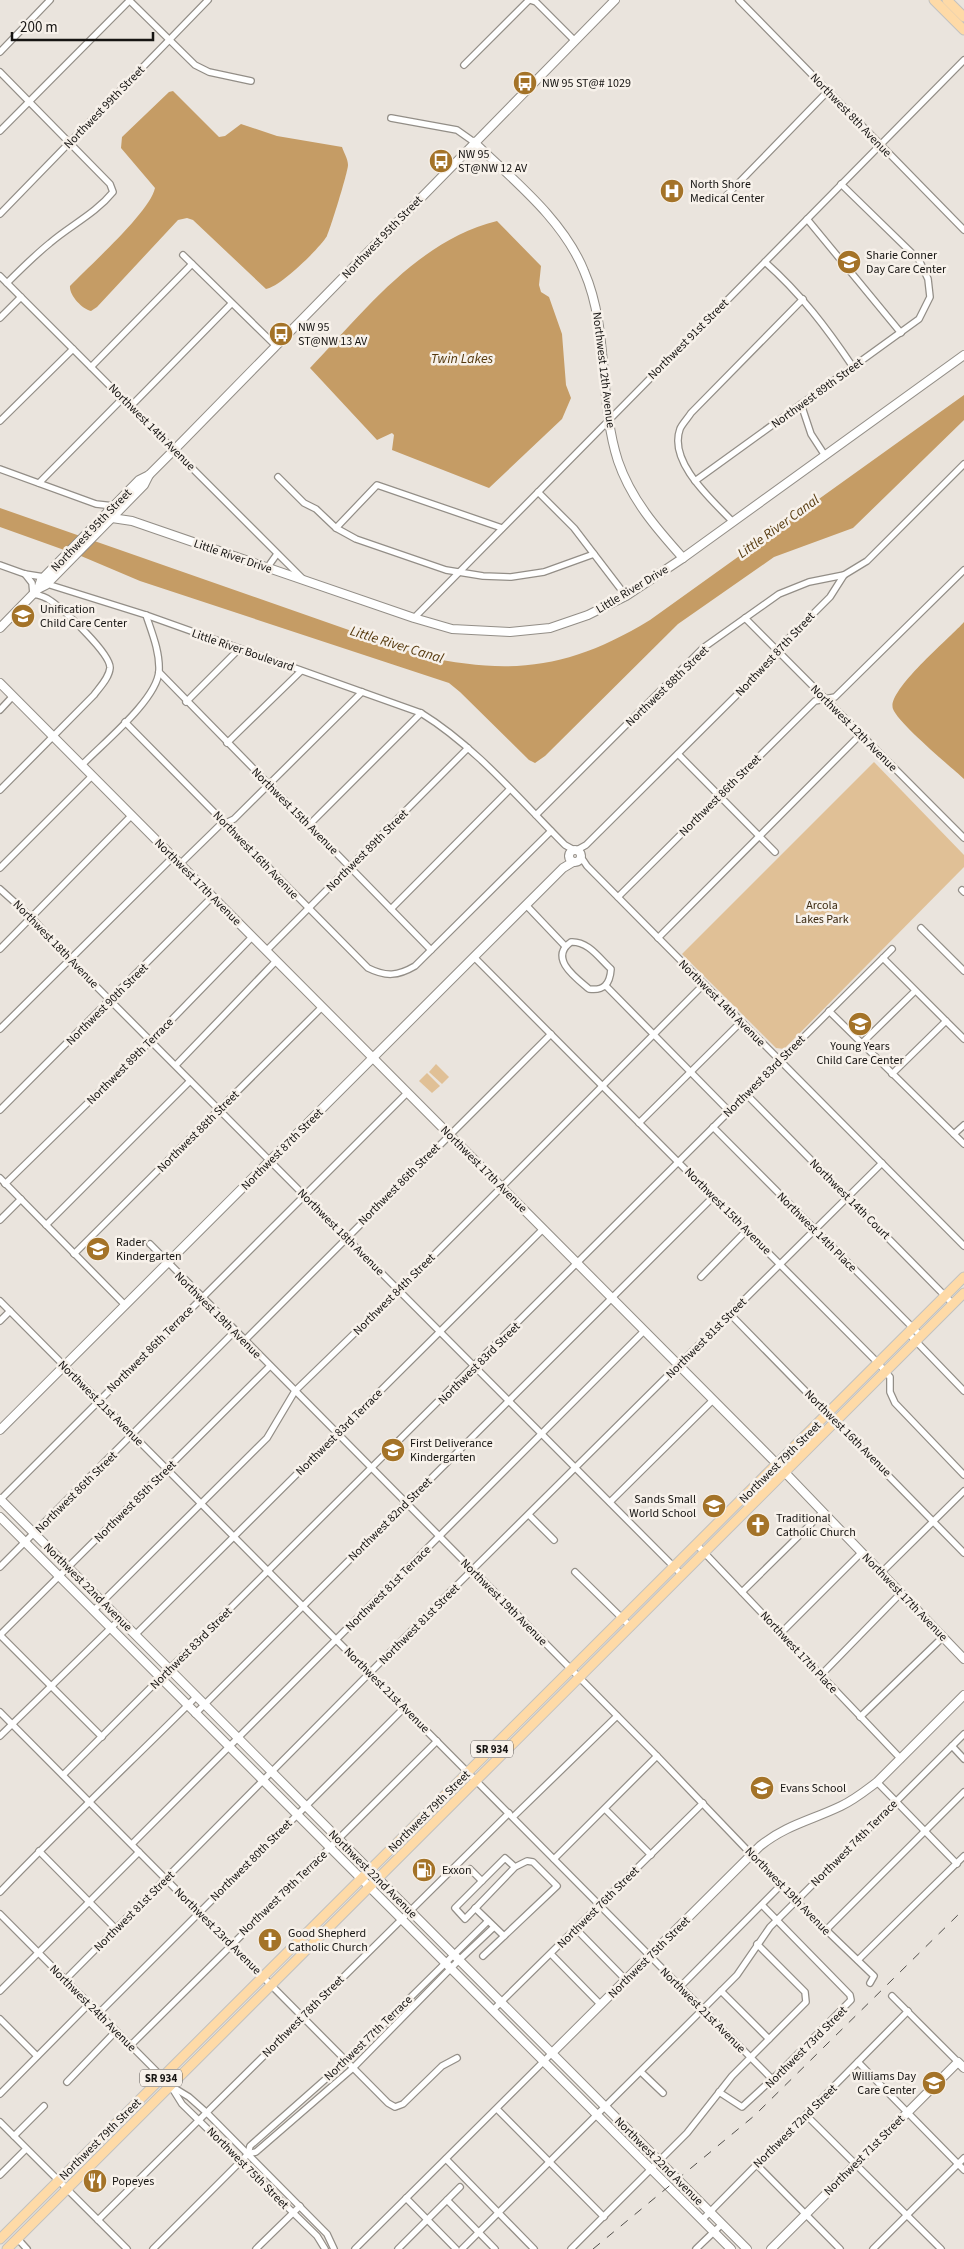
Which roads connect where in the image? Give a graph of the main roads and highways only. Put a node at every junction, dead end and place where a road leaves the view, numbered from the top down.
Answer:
1 (615, 0) edge
2 (934, 0) edge
3 (948, 0) edge
4 (964, 17) edge
5 (964, 30) edge
6 (474, 142) junction
7 (964, 355) edge
8 (149, 475) junction
9 (123, 507) junction
10 (112, 518) junction
11 (132, 521) junction
12 (88, 537) junction
13 (71, 555) junction
14 (683, 558) junction
15 (46, 582) junction
16 (0, 628) edge
17 (0, 683) edge
18 (575, 856) road end
19 (373, 1058) junction
20 (964, 1277) edge
21 (963, 1297) edge
22 (2, 1425) edge
23 (777, 1464) junction
24 (785, 1473) junction
25 (0, 1499) edge
26 (0, 1517) edge
27 (964, 1659) edge
28 (964, 1695) edge
29 (525, 1715) junction
30 (533, 1724) junction
31 (414, 1827) junction
32 (422, 1834) junction
33 (370, 1870) junction
34 (362, 1878) junction
35 (378, 1878) junction
36 (370, 1886) junction
37 (317, 1923) junction
38 (302, 1954) junction
39 (213, 2026) junction
40 (222, 2035) junction
41 (552, 2053) junction
42 (961, 2065) edge
43 (110, 2128) junction
44 (119, 2137) junction
45 (0, 2239) edge
46 (7, 2249) edge
47 (731, 2249) edge
48 (747, 2249) edge
49 (771, 2249) edge

1 - 6 main road, Northwest 95th Street
2 - 5 main road
3 - 4 main road
6 - 8 main road, Northwest 95th Street
6 - 14 main road, Northwest 12th Avenue
7 - 14 main road, Little River Drive
8 - 9 main road, Northwest 95th Street
8 - 12 main road, Northwest 95th Street
9 - 10 main road, Northwest 95th Street
9 - 11 main road
10 - 11 main road, Little River Drive
10 - 12 main road, Northwest 95th Street
11 - 14 main road, Little River Drive
12 - 13 main road, Northwest 95th Street
13 - 15 main road, Northwest 95th Street
13 - 15 main road, Northwest 95th Street
15 - 16 main road, Northwest 95th Street
17 - 19 main road, Northwest 17th Avenue
18 - 19 main road, Northwest 87th Street
19 - 22 main road, Northwest 87th Street
19 - 23 main road, Northwest 17th Avenue
20 - 23 main road, Northwest 79th Street / SR 934
21 - 24 main road, Northwest 79th Street / SR 934
23 - 24 main road, Northwest 17th Avenue
23 - 29 main road, Northwest 79th Street / SR 934
24 - 27 main road, Northwest 17th Avenue
24 - 30 main road, Northwest 79th Street / SR 934
25 - 33 main road, Northwest 22nd Avenue
26 - 34 main road, Northwest 22nd Avenue
28 - 41 main road, Northwest 75th Street
29 - 30 main road
29 - 31 main road, Northwest 79th Street / SR 934
30 - 32 main road, Northwest 79th Street / SR 934
31 - 32 main road
31 - 33 main road, Northwest 79th Street / SR 934
32 - 35 main road, Northwest 79th Street / SR 934
33 - 34 main road, Northwest 79th Street / SR 934
33 - 35 main road, Northwest 22nd Avenue
34 - 36 main road, Northwest 22nd Avenue
34 - 37 main road, Northwest 79th Street / SR 934
35 - 36 main road, Northwest 79th Street / SR 934
35 - 41 main road, Northwest 22nd Avenue
36 - 38 main road, Northwest 79th Street / SR 934
36 - 47 main road, Northwest 22nd Avenue
37 - 38 main road
37 - 39 main road, Northwest 79th Street / SR 934
38 - 40 main road, Northwest 79th Street / SR 934
39 - 40 main road
39 - 43 main road, Northwest 79th Street / SR 934
40 - 44 main road, Northwest 79th Street / SR 934
41 - 48 main road, Northwest 22nd Avenue
42 - 49 main road, Northwest 71st Street
43 - 44 main road
43 - 45 main road, Northwest 79th Street / SR 934
44 - 46 main road, Northwest 79th Street / SR 934

